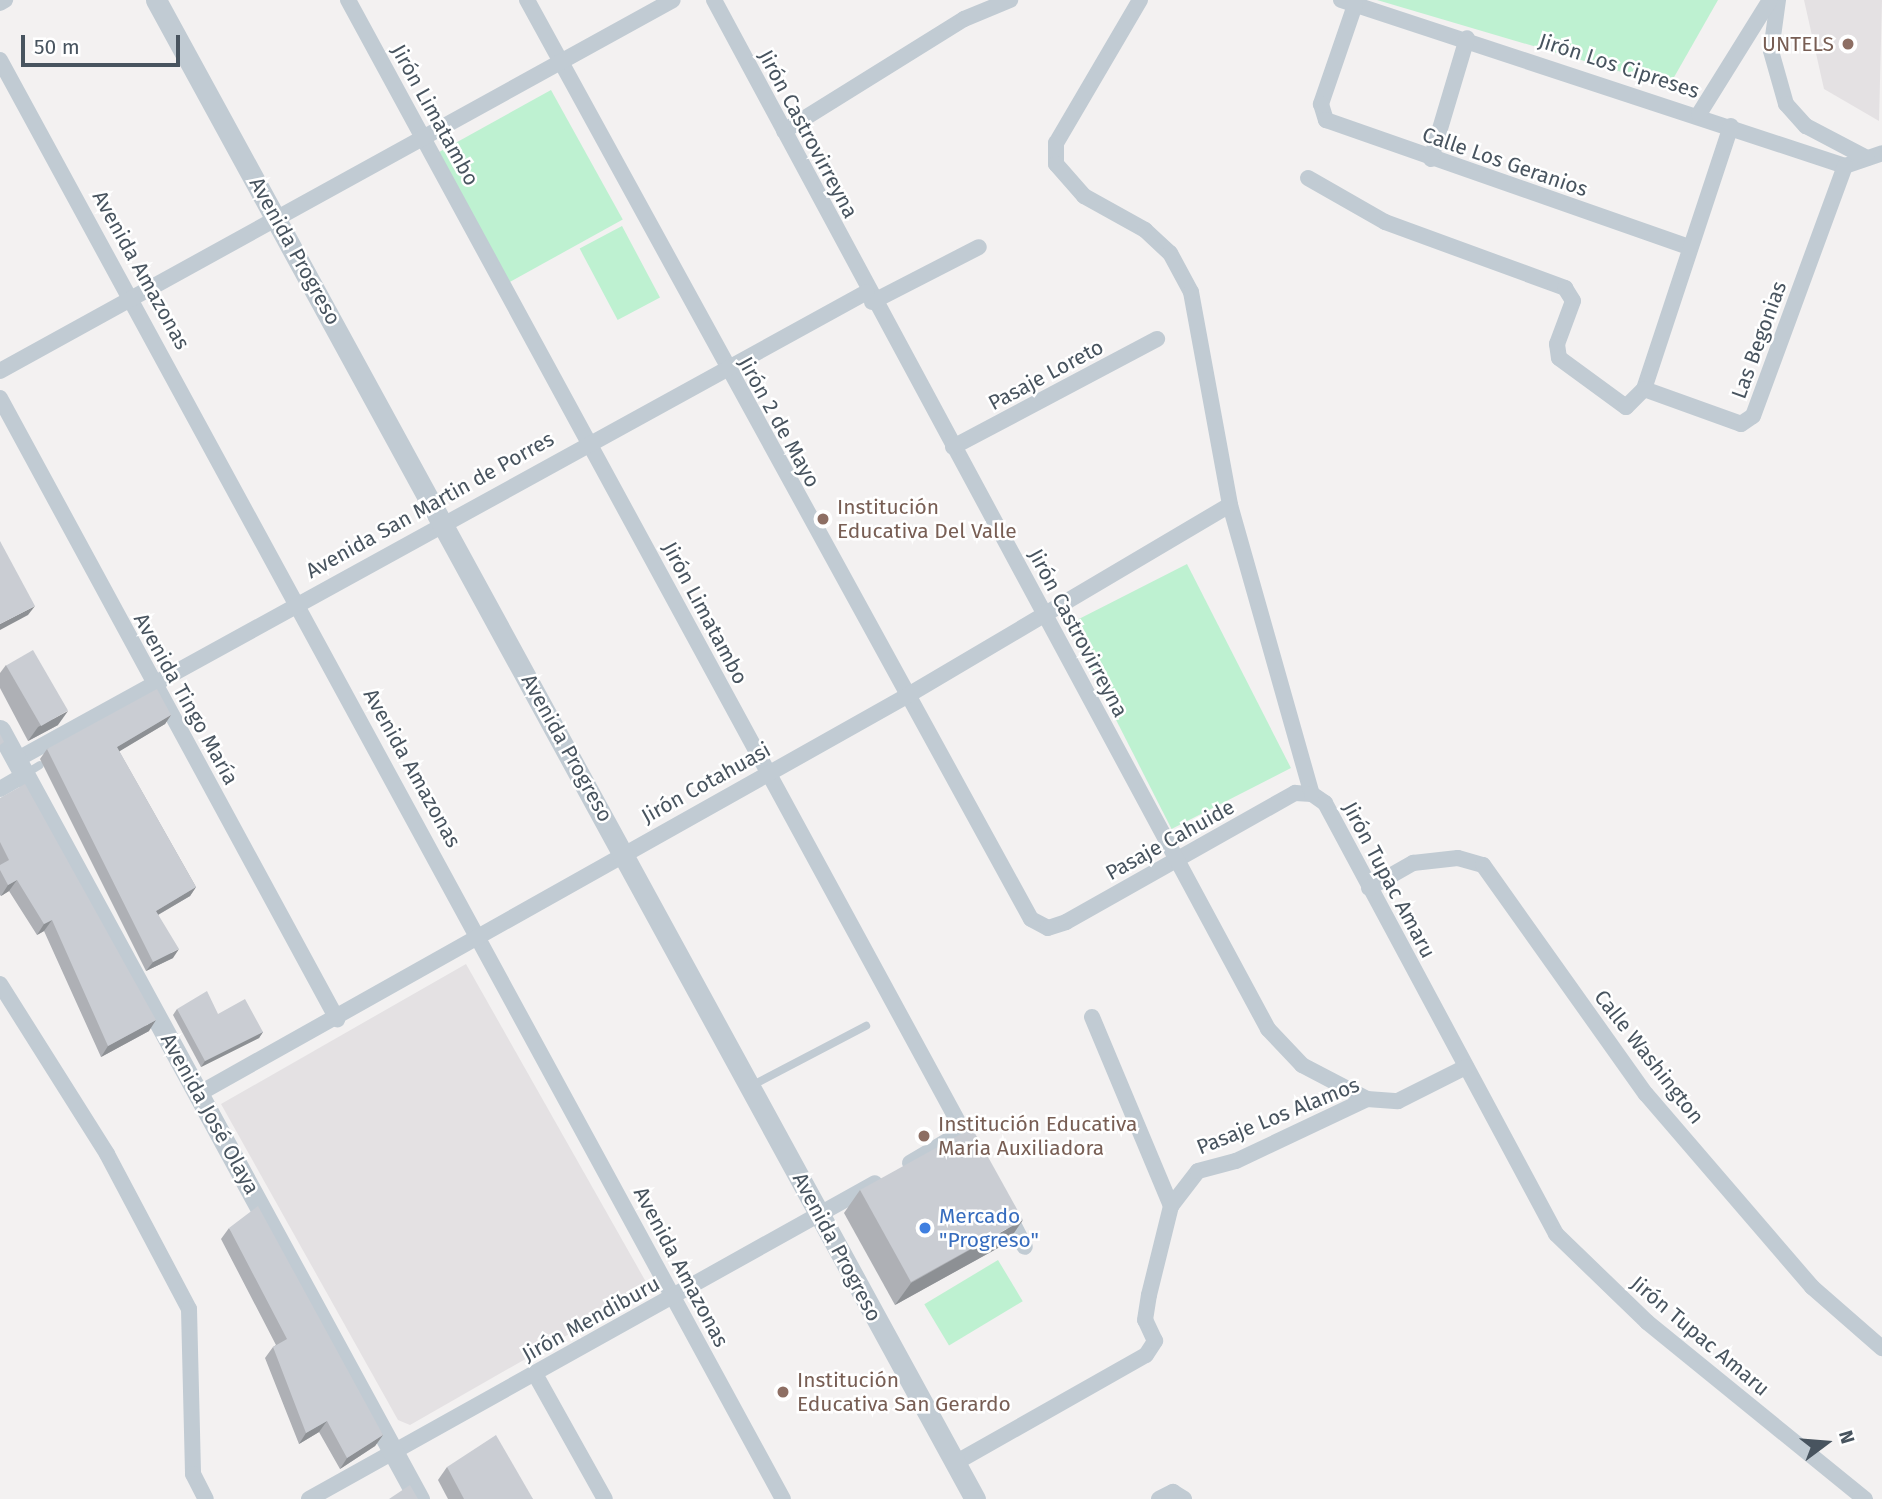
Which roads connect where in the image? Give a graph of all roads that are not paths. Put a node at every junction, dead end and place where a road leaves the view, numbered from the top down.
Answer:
1 (5, 0) edge
2 (156, 0) edge
3 (348, 0) edge
4 (527, 0) edge
5 (673, 0) edge
6 (714, 0) edge
7 (1010, 0) edge
8 (1140, 0) edge
9 (1770, 0) edge
10 (1778, 0) edge
11 (1348, 2) edge
12 (0, 3) edge
13 (1467, 38) junction
14 (0, 60) edge
15 (561, 65) junction
16 (1699, 114) junction
17 (1731, 126) junction
18 (784, 131) junction
19 (425, 138) junction
20 (1874, 155) edge
21 (1431, 159) junction
22 (1845, 166) junction
23 (1308, 178) dead end
24 (277, 219) junction
25 (979, 247) dead end
26 (1688, 247) junction
27 (870, 297) junction
28 (133, 298) junction
29 (1157, 339) dead end
30 (725, 368) junction
31 (0, 371) edge
32 (1644, 389) junction
33 (0, 398) edge
34 (589, 442) junction
35 (953, 447) junction
36 (1230, 505) junction
37 (443, 520) junction
38 (296, 601) junction
39 (1044, 615) junction
40 (154, 683) junction
41 (905, 697) junction
42 (0, 730) edge
43 (31, 761) junction
44 (767, 774) junction
45 (0, 789) edge
46 (1312, 794) junction
47 (624, 853) junction
48 (1177, 860) junction
49 (1369, 888) junction
50 (1048, 928) joint
51 (479, 935) junction
52 (0, 984) edge
53 (1092, 1017) dead end
54 (337, 1019) junction
55 (866, 1026) dead end
56 (1466, 1067) junction
57 (751, 1086) junction
58 (200, 1093) junction
59 (1367, 1098) junction
60 (964, 1131) junction
61 (982, 1166) edge
62 (1001, 1201) edge
63 (1171, 1206) junction
64 (819, 1217) junction
65 (1026, 1247) dead end
66 (674, 1297) junction
67 (1882, 1348) edge
68 (536, 1374) junction
69 (393, 1453) junction
70 (955, 1463) junction
71 (205, 1499) edge
72 (309, 1499) edge
73 (419, 1499) edge
74 (605, 1499) edge
75 (783, 1499) edge
76 (975, 1499) edge
77 (1865, 1499) edge

1 - 12 street
2 - 24 street, Avenida Progreso
3 - 19 street, Jirón Limatambo
4 - 15 street, Jirón 2 de Mayo
5 - 15 street
6 - 18 street, Jirón Castrovirreyna
7 - 18 street
8 - 36 street, Jirón Tupac Amaru
9 - 16 street
10 - 20 street
11 - 13 street, Jirón Los Cipreses
11 - 21 street, Calle Los Geranios
13 - 16 street, Jirón Los Cipreses
13 - 21 street
14 - 28 street, Avenida Amazonas
15 - 19 street
15 - 30 street, Jirón 2 de Mayo
16 - 17 street, Jirón Los Cipreses
17 - 22 street, Jirón Los Cipreses
17 - 26 street
18 - 27 street, Jirón Castrovirreyna
19 - 24 street
19 - 34 street, Jirón Limatambo
20 - 22 street
21 - 26 street, Calle Los Geranios
22 - 32 street, Las Begonias
23 - 32 street
24 - 28 street
24 - 37 street, Avenida Progreso
25 - 27 street, Avenida San Martin de Porres
26 - 32 street
27 - 30 street, Avenida San Martin de Porres
27 - 35 street, Jirón Castrovirreyna
28 - 31 street
28 - 38 street, Avenida Amazonas
29 - 35 street, Pasaje Loreto
30 - 34 street, Avenida San Martin de Porres
30 - 41 street, Jirón 2 de Mayo
33 - 40 street, Avenida Tingo María
34 - 37 street, Avenida San Martin de Porres
34 - 44 street, Jirón Limatambo
35 - 39 street, Jirón Castrovirreyna
36 - 39 street, Jirón Cotahuasi
36 - 46 street, Jirón Tupac Amaru
37 - 38 street, Avenida San Martin de Porres
37 - 47 street, Avenida Progreso
38 - 40 street, Avenida San Martin de Porres
38 - 51 street, Avenida Amazonas
39 - 41 street, Jirón Cotahuasi
39 - 48 street, Jirón Castrovirreyna
40 - 43 street, Avenida San Martin de Porres
40 - 54 street, Avenida Tingo María
41 - 44 street, Jirón Cotahuasi
41 - 50 street, Jirón 2 de Mayo
42 - 43 street, Avenida José Olaya
43 - 45 street, Avenida San Martin de Porres
43 - 58 street, Avenida José Olaya
44 - 47 street, Jirón Cotahuasi
44 - 60 street, Jirón Limatambo
46 - 48 street, Pasaje Cahuide
46 - 49 street, Jirón Tupac Amaru
47 - 51 street, Jirón Cotahuasi
47 - 57 street, Avenida Progreso
48 - 50 street, Pasaje Cahuide
48 - 59 street, Jirón Castrovirreyna
49 - 56 street, Jirón Tupac Amaru
49 - 67 street, Calle Washington
51 - 54 street, Jirón Cotahuasi
51 - 66 street, Avenida Amazonas
52 - 71 street
53 - 63 street
54 - 58 street, Jirón Cotahuasi
55 - 57 lane
56 - 59 street, Pasaje Los Alamos
56 - 77 street, Jirón Tupac Amaru
57 - 64 street, Avenida Progreso
58 - 69 street, Avenida José Olaya
59 - 63 street, Pasaje Los Alamos
60 - 61 street, Jirón Limatambo
60 - 64 street, Jirón Mendiburu
62 - 65 street
63 - 70 street, Pasaje Los Alamos
64 - 66 street, Jirón Mendiburu
64 - 70 street, Avenida Progreso
66 - 68 street, Jirón Mendiburu
66 - 75 street, Avenida Amazonas
68 - 69 street, Jirón Mendiburu
68 - 74 street
69 - 72 street, Jirón Mendiburu
69 - 73 street, Avenida José Olaya
70 - 76 street, Avenida Progreso

